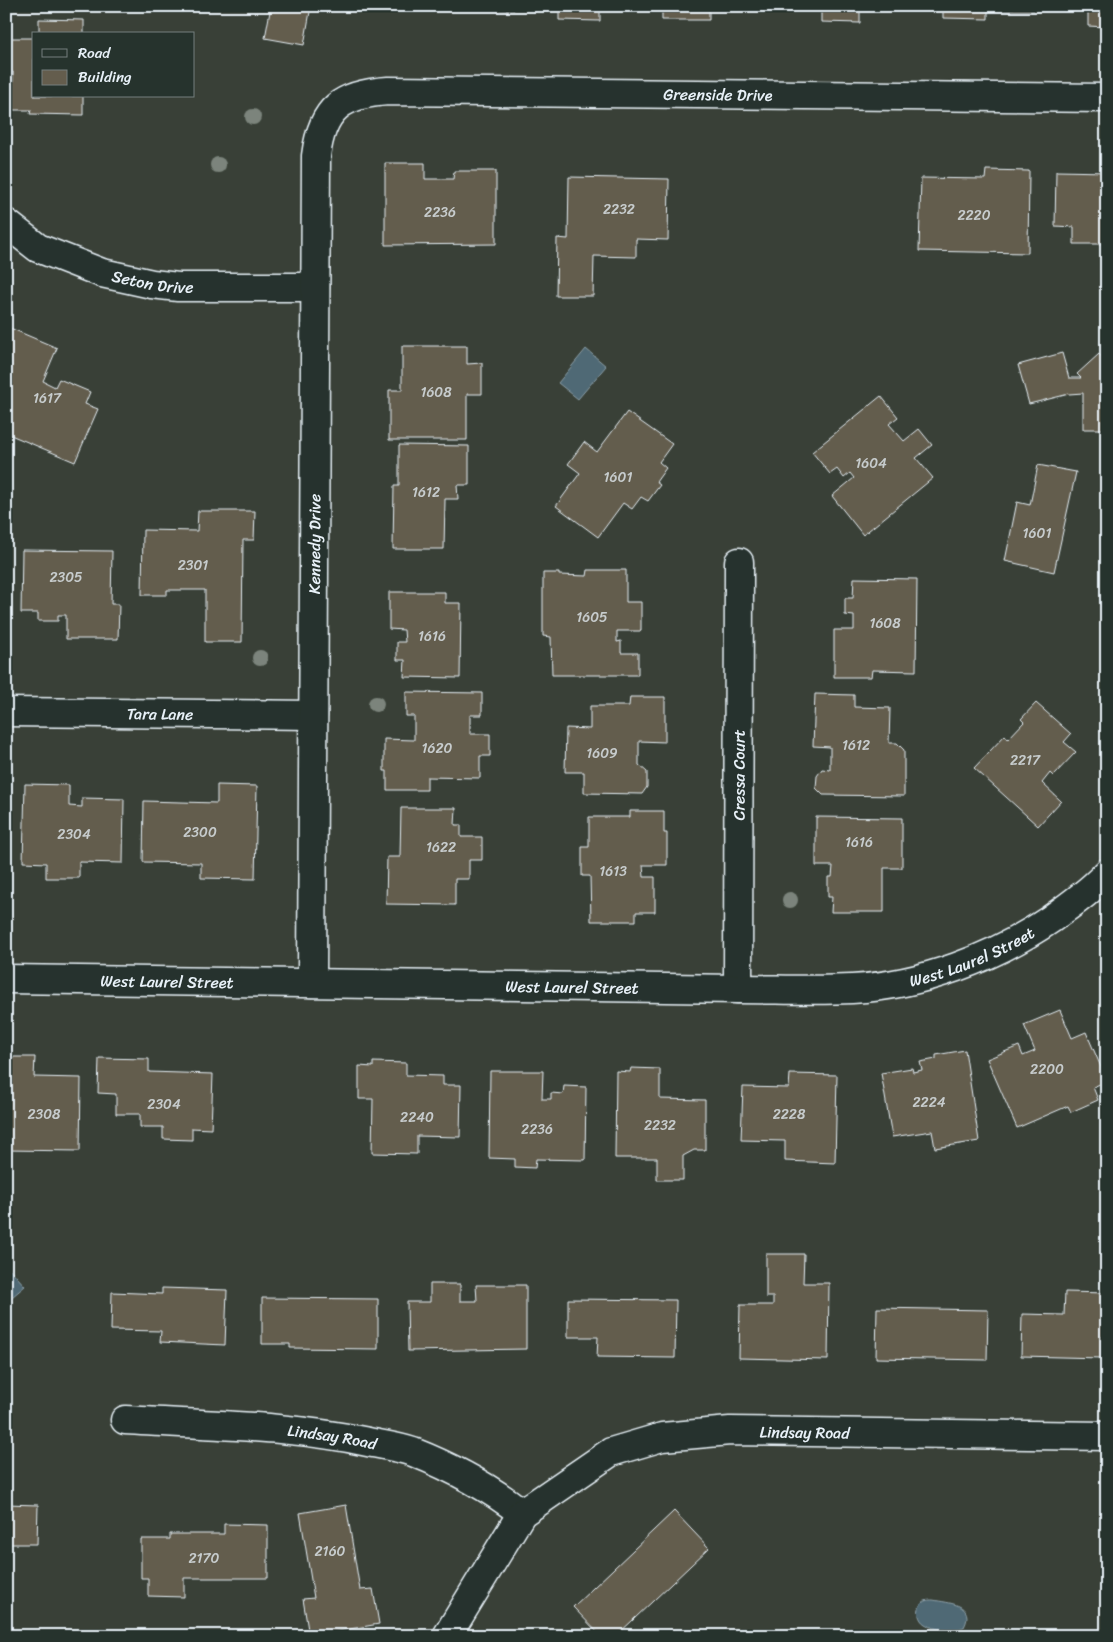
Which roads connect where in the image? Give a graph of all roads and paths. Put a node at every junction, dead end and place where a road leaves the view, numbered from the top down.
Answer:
1 (1107, 98) edge
2 (334, 109) joint
3 (6, 223) edge
4 (315, 287) junction
5 (739, 562) dead end
6 (6, 712) edge
7 (313, 715) junction
8 (1107, 873) edge
9 (6, 979) edge
10 (312, 983) junction
11 (738, 989) junction
12 (125, 1420) dead end
13 (1107, 1436) edge
14 (522, 1513) junction
15 (447, 1636) edge

1 - 2 street, Greenside Drive
2 - 4 street, Kennedy Drive
3 - 4 street, Seton Drive
4 - 7 street, Kennedy Drive
5 - 11 street, Cressa Court
6 - 7 street, Tara Lane
7 - 10 street, Kennedy Drive
8 - 11 street, West Laurel Street
9 - 10 street, West Laurel Street
10 - 11 street, West Laurel Street
12 - 14 street, Lindsay Road
13 - 14 street, Lindsay Road
14 - 15 street, Lindsay Road

